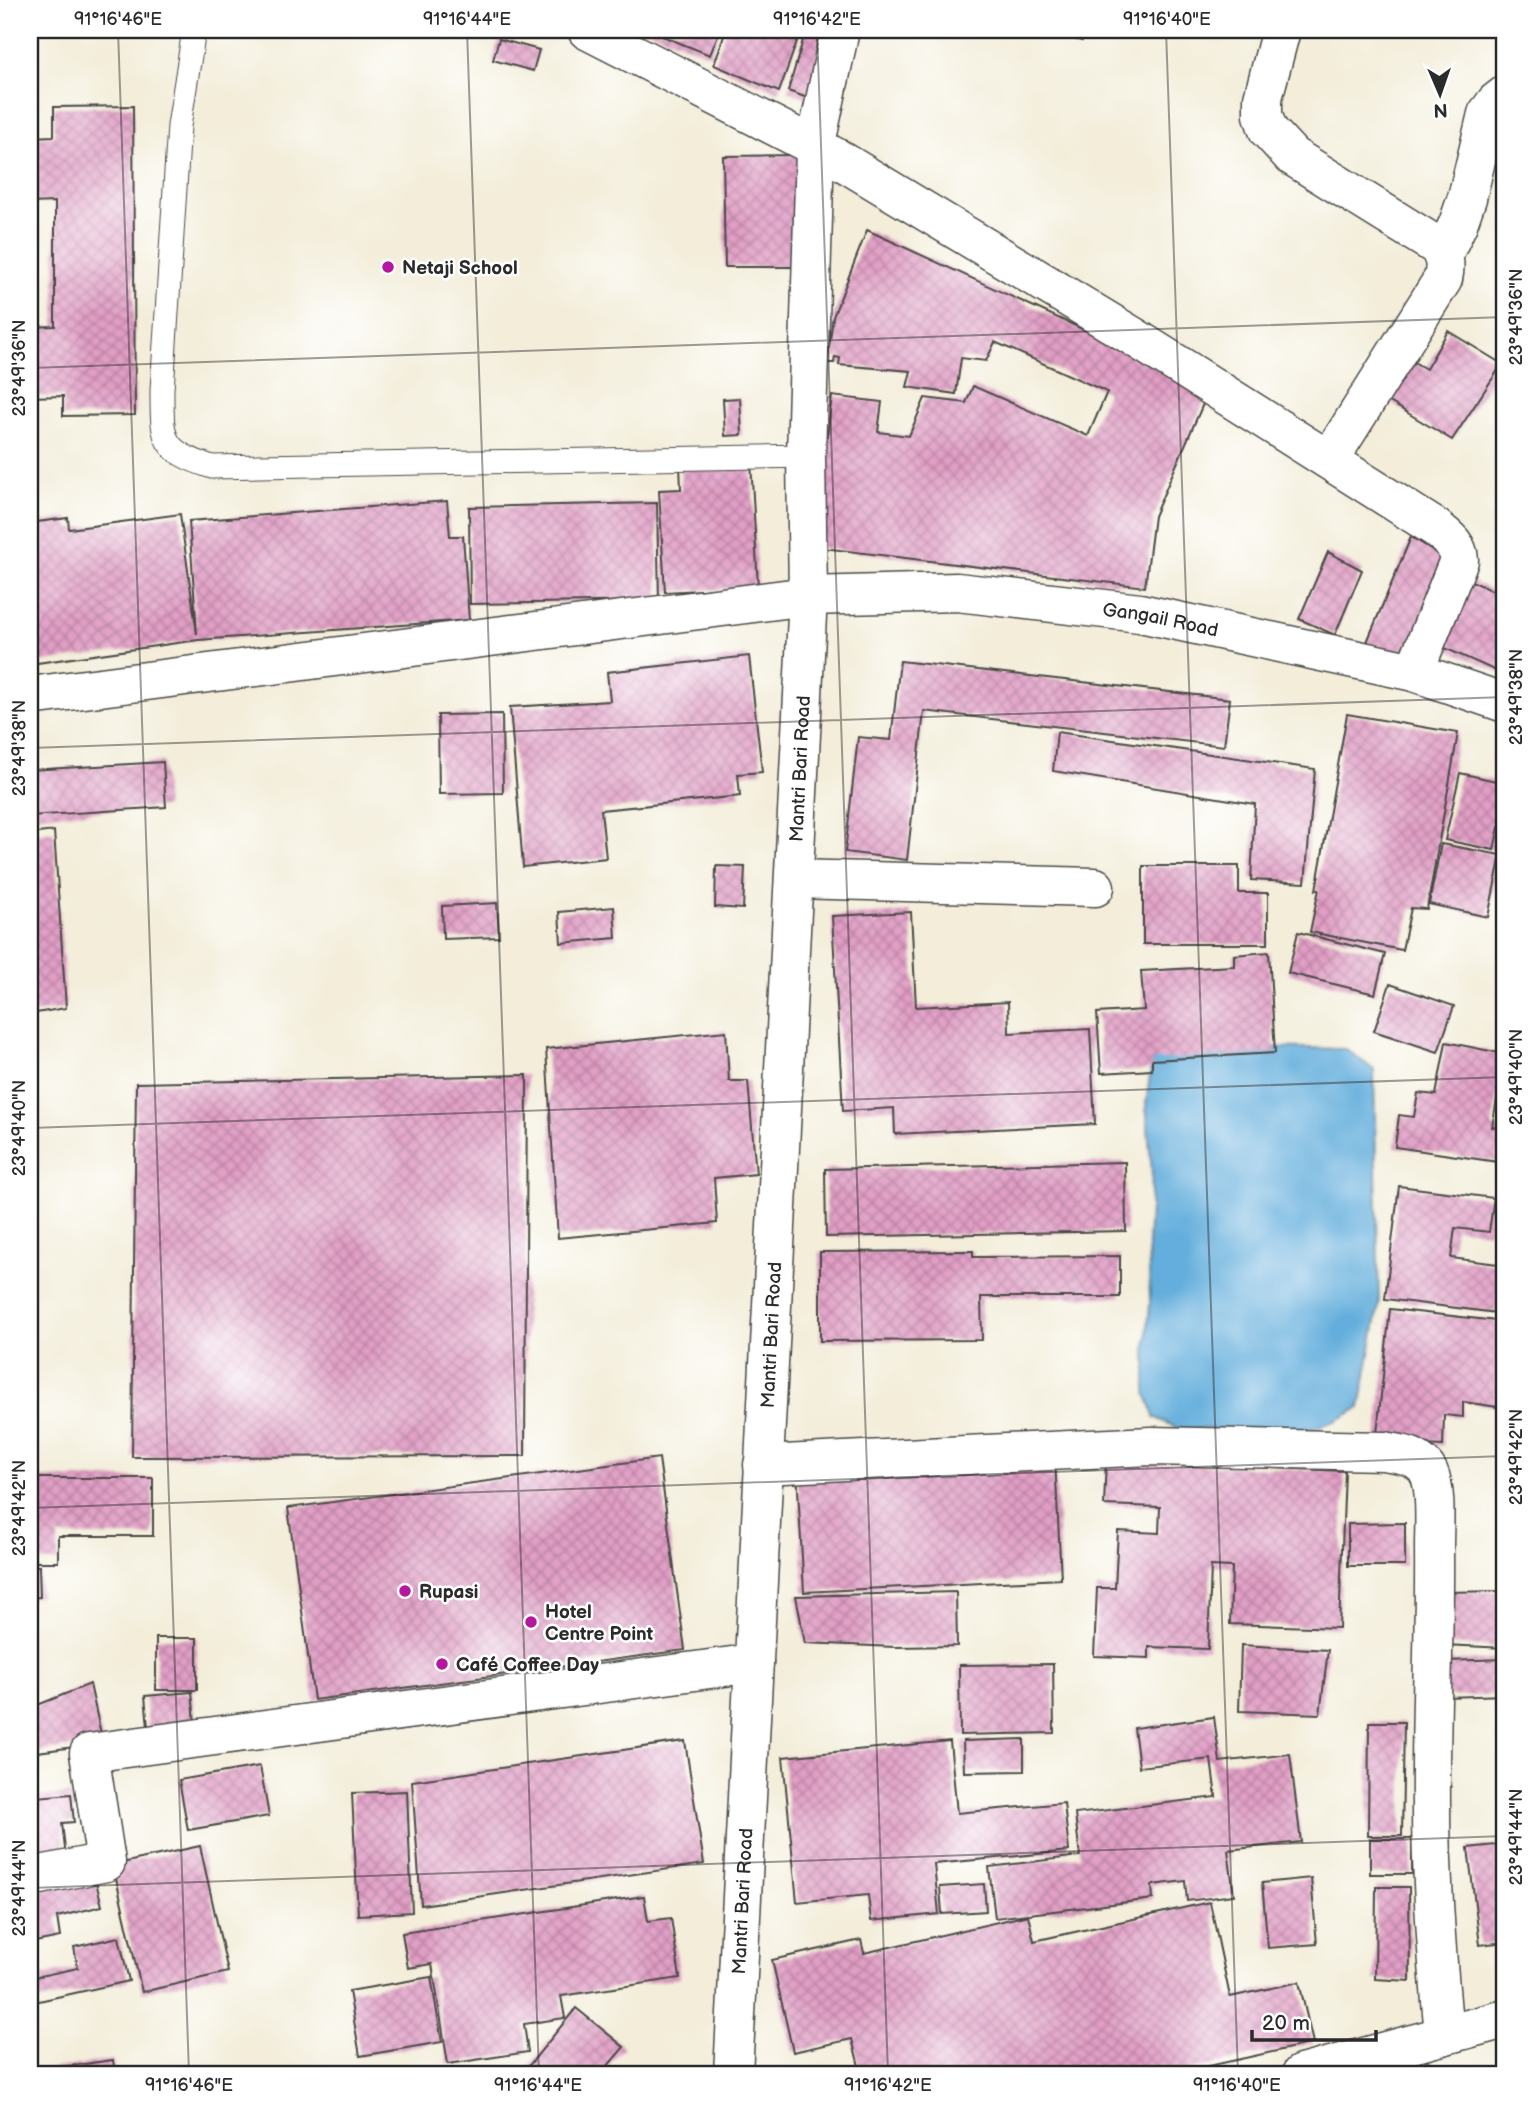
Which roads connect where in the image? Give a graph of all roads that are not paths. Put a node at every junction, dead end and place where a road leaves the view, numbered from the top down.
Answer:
1 (194, 30) edge
2 (587, 30) edge
3 (841, 30) edge
4 (1281, 30) edge
5 (1505, 95) edge
6 (815, 148) junction
7 (1443, 255) junction
8 (806, 456) junction
9 (1329, 460) junction
10 (808, 596) junction
11 (1414, 672) junction
12 (30, 696) edge
13 (1505, 703) edge
14 (794, 878) junction
15 (1095, 887) dead end
16 (763, 1465) junction
17 (754, 1663) junction
18 (30, 1877) edge
19 (1505, 2019) edge
20 (1444, 2035) junction
21 (733, 2074) edge
22 (1301, 2074) edge

1 - 8 lane
2 - 6 street
3 - 6 street, Mantri Bari Road
4 - 7 street
5 - 7 street
6 - 8 street, Mantri Bari Road
6 - 9 street
7 - 9 street
8 - 10 street, Mantri Bari Road
9 - 11 street
10 - 11 street, Gangail Road
10 - 12 street, Gangail Road
10 - 14 street, Mantri Bari Road
11 - 13 street, Gangail Road
14 - 15 street
14 - 16 street, Mantri Bari Road
16 - 17 street, Mantri Bari Road
16 - 20 street
17 - 18 street
17 - 21 street, Mantri Bari Road
19 - 20 street
20 - 22 street

